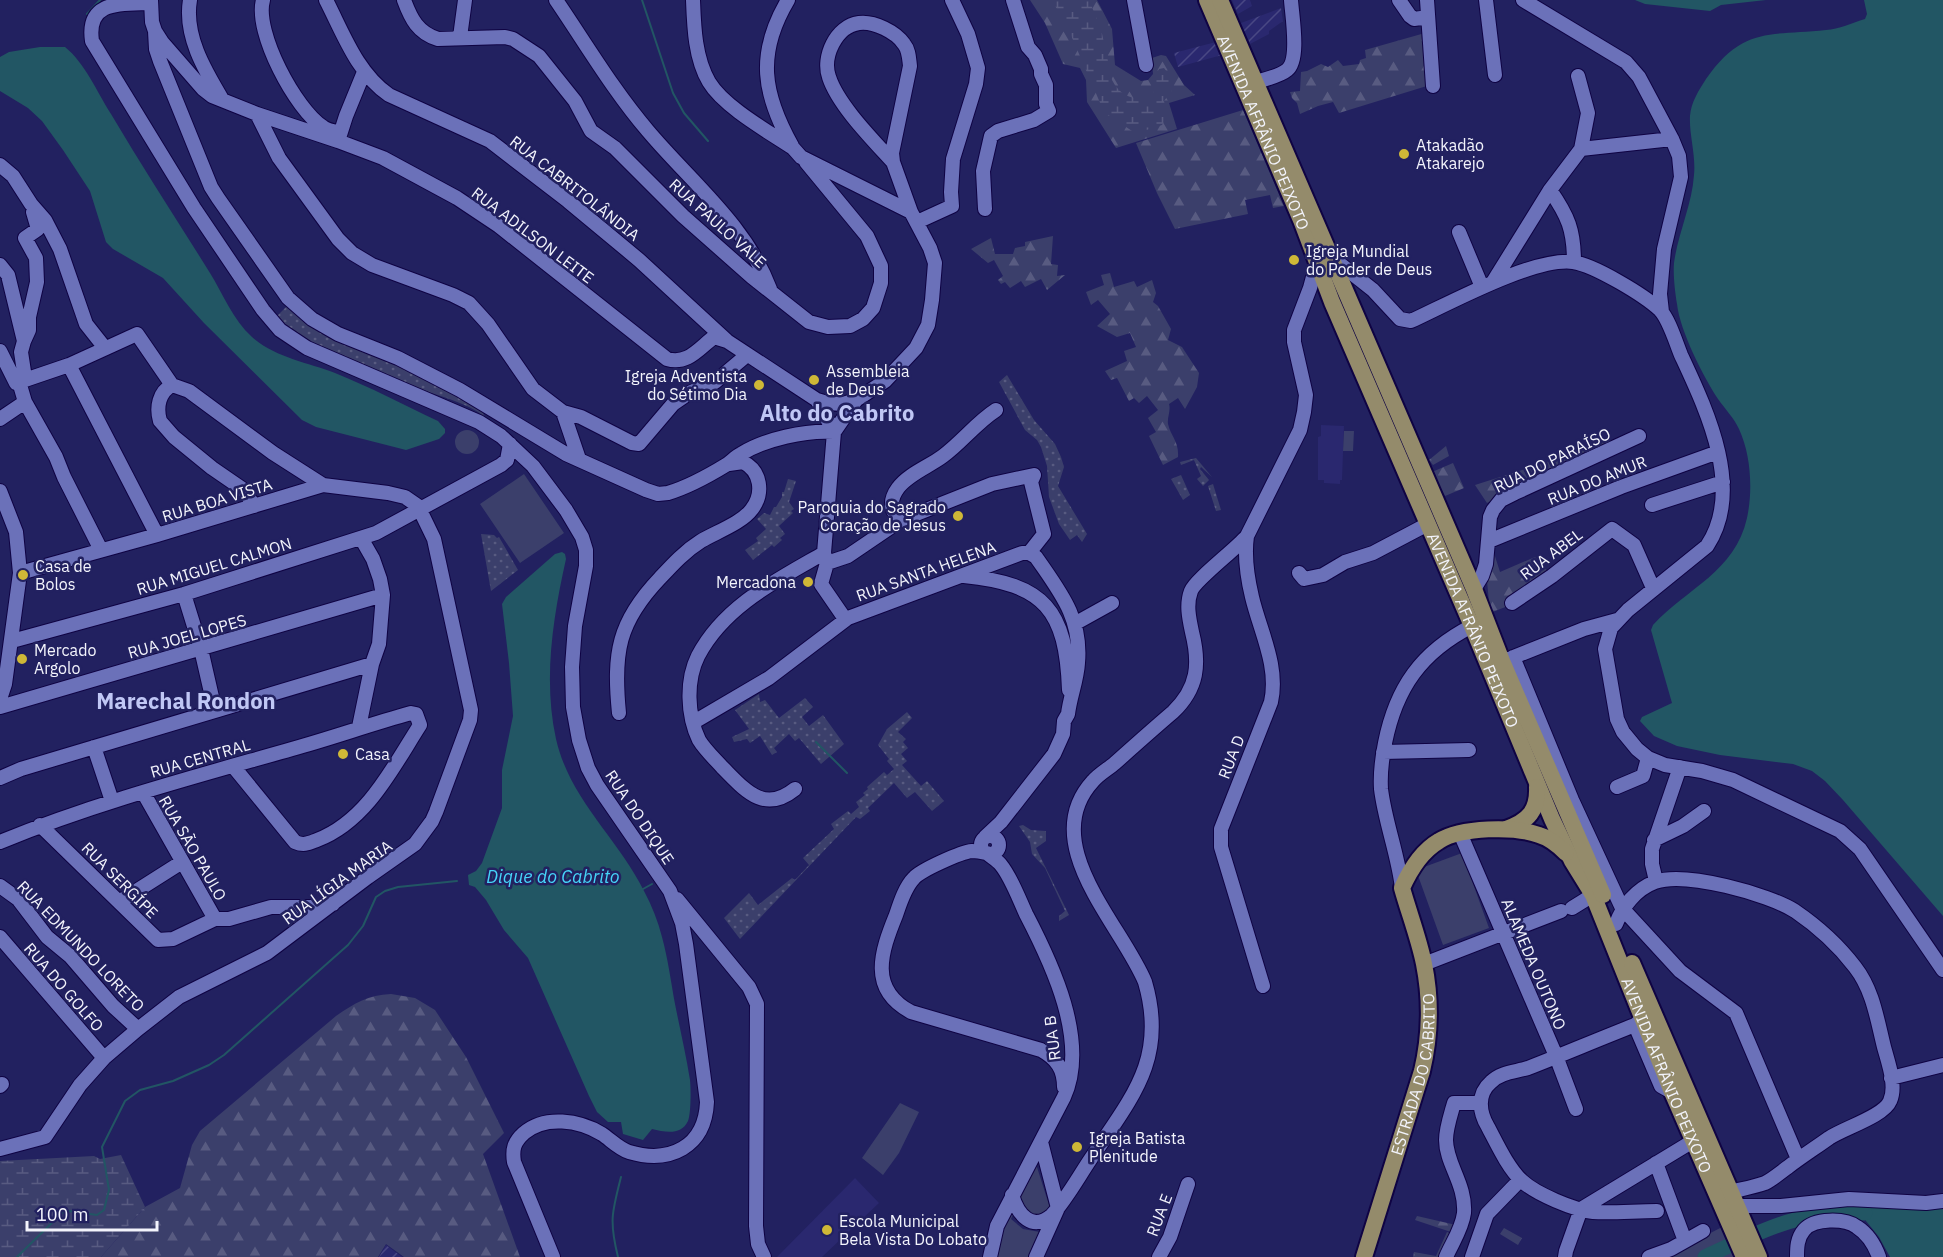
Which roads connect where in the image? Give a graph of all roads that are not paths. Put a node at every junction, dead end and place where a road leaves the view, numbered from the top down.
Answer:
1 (190, 0) edge
2 (263, 0) edge
3 (326, 0) edge
4 (404, 0) edge
5 (465, 0) edge
6 (555, 0) edge
7 (693, 0) edge
8 (789, 0) edge
9 (952, 0) edge
10 (1013, 0) edge
11 (1134, 0) edge
12 (1207, 0) edge
13 (1220, 0) edge
14 (1291, 0) edge
15 (1399, 0) edge
16 (1427, 0) edge
17 (1486, 0) edge
18 (1523, 0) edge
19 (151, 2) edge
20 (1428, 17) junction
21 (155, 31) junction
22 (460, 38) junction
23 (1146, 65) dead end
24 (364, 72) junction
25 (1495, 75) dead end
26 (1578, 76) dead end
27 (1256, 82) junction
28 (1433, 86) dead end
29 (223, 101) junction
30 (257, 114) junction
31 (339, 137) junction
32 (1672, 139) junction
33 (1581, 149) junction
34 (797, 152) junction
35 (893, 162) junction
36 (0, 165) edge
37 (1550, 190) junction
38 (31, 204) junction
39 (986, 209) dead end
40 (914, 217) junction
41 (1459, 232) dead end
42 (1324, 259) junction
43 (1574, 262) junction
44 (3, 273) edge
45 (1488, 285) junction
46 (770, 289) junction
47 (1332, 302) junction
48 (1304, 303) junction
49 (1662, 312) junction
50 (24, 341) junction
51 (727, 341) junction
52 (105, 348) junction
53 (0, 351) edge
54 (747, 355) junction
55 (69, 365) junction
56 (16, 383) junction
57 (172, 385) junction
58 (817, 400) junction
59 (856, 400) junction
60 (25, 402) junction
61 (996, 410) dead end
62 (563, 412) junction
63 (0, 419) edge
64 (834, 432) junction
65 (1639, 436) dead end
66 (510, 444) junction
67 (1718, 452) junction
68 (579, 459) junction
69 (729, 464) junction
70 (501, 465) junction
71 (533, 466) junction
72 (1723, 482) junction
73 (323, 485) junction
74 (0, 491) edge
75 (1652, 505) dead end
76 (254, 506) junction
77 (420, 510) junction
78 (901, 520) junction
79 (1428, 524) junction
80 (157, 535) junction
81 (1247, 536) junction
82 (361, 538) junction
83 (1489, 541) junction
84 (101, 550) junction
85 (1029, 553) junction
86 (825, 558) junction
87 (20, 573) junction
88 (1299, 573) dead end
89 (960, 575) junction
90 (1653, 588) junction
91 (1474, 589) junction
92 (184, 594) junction
93 (383, 595) junction
94 (1112, 603) dead end
95 (1512, 603) dead end
96 (848, 618) junction
97 (1617, 620) junction
98 (1076, 622) junction
99 (1472, 626) junction
100 (12, 641) junction
101 (201, 649) junction
102 (1072, 649) junction
103 (1508, 659) junction
104 (372, 664) junction
105 (0, 699) edge
106 (0, 706) edge
107 (214, 710) junction
108 (619, 713) dead end
109 (694, 722) junction
110 (359, 727) junction
111 (94, 747) junction
112 (1469, 750) dead end
113 (1383, 752) junction
114 (1648, 758) junction
115 (232, 766) junction
116 (1680, 767) junction
117 (0, 778) edge
118 (1537, 783) junction
119 (1617, 787) dead end
120 (795, 789) dead end
121 (143, 792) junction
122 (112, 801) junction
123 (1534, 810) junction
124 (1704, 811) dead end
125 (1552, 821) junction
126 (1001, 822) junction
127 (40, 825) junction
128 (1506, 829) junction
129 (1460, 833) junction
130 (1654, 840) junction
131 (0, 842) edge
132 (999, 844) junction
133 (985, 845) junction
134 (182, 862) junction
135 (1002, 865) junction
136 (1656, 882) junction
137 (0, 886) edge
138 (1402, 888) junction
139 (670, 891) junction
140 (1593, 895) junction
141 (119, 902) junction
142 (334, 904) junction
143 (1622, 908) junction
144 (215, 919) junction
145 (1616, 924) junction
146 (1502, 934) junction
147 (706, 936) junction
148 (0, 938) edge
149 (686, 944) junction
150 (1424, 964) junction
151 (1943, 970) edge
152 (1263, 986) dead end
153 (1638, 1022) junction
154 (138, 1029) junction
155 (1556, 1056) junction
156 (104, 1058) junction
157 (1943, 1065) edge
158 (1891, 1078) junction
159 (1064, 1097) junction
160 (1480, 1103) junction
161 (1576, 1108) dead end
162 (1693, 1141) junction
163 (1041, 1142) junction
164 (0, 1149) edge
165 (1798, 1159) junction
166 (1656, 1163) junction
167 (1521, 1180) junction
168 (1188, 1184) dead end
169 (1053, 1187) junction
170 (1070, 1190) junction
171 (1012, 1195) junction
172 (1943, 1202) edge
173 (1058, 1208) junction
174 (1733, 1208) junction
175 (1581, 1209) junction
176 (1657, 1210) dead end
177 (1703, 1231) dead end
178 (1685, 1241) junction
179 (553, 1257) edge
180 (764, 1257) edge
181 (990, 1257) edge
182 (1036, 1257) edge
183 (1159, 1257) edge
184 (1364, 1257) edge
185 (1446, 1257) edge
186 (1472, 1257) edge
187 (1565, 1257) edge
188 (1649, 1257) edge
189 (1744, 1257) edge
190 (1759, 1257) edge
191 (1797, 1257) edge
192 (1879, 1257) edge

1 - 29 street
2 - 31 street
3 - 24 street, RUA CABRITOLÂNDIA
4 - 22 street, RUA PAULO VALE
5 - 22 street
6 - 46 street, RUA PAULO VALE
7 - 34 street
8 - 34 street
9 - 40 street
10 - 39 street
11 - 23 street
12 - 42 main road, AVENIDA AFRÂNIO PEIXOTO
13 - 27 main road, AVENIDA AFRÂNIO PEIXOTO
14 - 27 street
15 - 20 street
16 - 20 street
17 - 25 street
18 - 32 street
19 - 21 street, RUA ADILSON LEITE
19 - 66 street, RUA DO DIQUE
20 - 28 street
21 - 29 street, RUA ADILSON LEITE
21 - 68 street
22 - 46 street, RUA PAULO VALE
24 - 31 street
24 - 51 street, RUA CABRITOLÂNDIA
26 - 33 street
27 - 42 main road, AVENIDA AFRÂNIO PEIXOTO
29 - 30 street, RUA ADILSON LEITE
30 - 31 street, RUA ADILSON LEITE
30 - 62 street
31 - 51 street, RUA ADILSON LEITE
32 - 33 street
32 - 49 street
33 - 37 street
34 - 40 street
34 - 46 street
35 - 35 street
35 - 40 street
36 - 38 street
37 - 43 street
37 - 45 street
38 - 50 street
38 - 52 street
40 - 59 street
41 - 45 street
42 - 45 street
42 - 47 main road, AVENIDA AFRÂNIO PEIXOTO
42 - 48 street
42 - 91 main road, AVENIDA AFRÂNIO PEIXOTO
43 - 45 street
43 - 49 street
44 - 50 street
47 - 48 street
47 - 79 main road, AVENIDA AFRÂNIO PEIXOTO
48 - 81 street
49 - 67 street
50 - 56 street
51 - 54 street, RUA CABRITOLÂNDIA
52 - 55 street
52 - 57 street
53 - 56 street
54 - 58 street, RUA CABRITOLÂNDIA
54 - 62 street
55 - 56 street
55 - 80 street
56 - 60 street
57 - 73 street
57 - 76 street
58 - 59 street
58 - 64 street
59 - 64 street
60 - 63 street
60 - 84 street
61 - 78 street
62 - 68 street
64 - 69 street
64 - 86 street
65 - 83 street, RUA DO PARAÍSO
66 - 70 street
66 - 71 street, RUA DO DIQUE
67 - 72 street
67 - 83 street, RUA DO AMUR
68 - 69 street
69 - 108 street
70 - 71 street
70 - 77 street, RUA MIGUEL CALMON
71 - 139 street, RUA DO DIQUE
72 - 75 street
72 - 90 street
73 - 76 street, RUA BOA VISTA
73 - 77 street, RUA BOA VISTA
74 - 87 street
76 - 80 street, RUA BOA VISTA
77 - 82 street, RUA MIGUEL CALMON
77 - 142 street, RUA LÍGIA MARIA
78 - 85 street
78 - 86 street
79 - 88 street
79 - 99 main road, AVENIDA AFRÂNIO PEIXOTO
80 - 84 street, RUA BOA VISTA
81 - 152 street, RUA D
81 - 170 street
82 - 92 street, RUA MIGUEL CALMON
82 - 93 street
83 - 91 street, RUA DO PARAÍSO
84 - 87 street, RUA BOA VISTA
85 - 89 street, RUA SANTA HELENA
85 - 98 street
86 - 96 street
86 - 109 street
87 - 100 street
89 - 96 street, RUA SANTA HELENA
89 - 102 street
90 - 95 street, RUA ABEL
90 - 97 street
91 - 103 main road, AVENIDA AFRÂNIO PEIXOTO
92 - 100 street, RUA MIGUEL CALMON
92 - 101 street
93 - 101 street, RUA JOEL LOPES
93 - 104 street
94 - 98 street
96 - 109 street, RUA SANTA HELENA
97 - 103 street
97 - 114 street
98 - 102 street
99 - 113 street, ESTRADA DO CABRITO
99 - 118 main road, AVENIDA AFRÂNIO PEIXOTO
100 - 105 street
101 - 106 street, RUA JOEL LOPES
101 - 107 street
102 - 126 street
103 - 125 main road, AVENIDA AFRÂNIO PEIXOTO
103 - 143 street
104 - 107 street
104 - 110 street
107 - 111 street
109 - 120 street
110 - 115 street, RUA CENTRAL
110 - 115 street, RUA CENTRAL
111 - 117 street
111 - 122 street
112 - 113 street
113 - 138 street, ESTRADA DO CABRITO
114 - 116 street
114 - 119 street
115 - 121 street, RUA CENTRAL
116 - 130 street
116 - 151 street
118 - 123 main road
118 - 125 main road, AVENIDA AFRÂNIO PEIXOTO
121 - 122 street, RUA CENTRAL
121 - 134 street, RUA SÃO PAULO
122 - 127 street, RUA CENTRAL
123 - 125 main road
123 - 128 main road
124 - 130 street
125 - 128 main road
125 - 140 main road, AVENIDA AFRÂNIO PEIXOTO
125 - 145 main road, AVENIDA AFRÂNIO PEIXOTO
126 - 132 street
126 - 133 street
127 - 131 street, RUA CENTRAL
127 - 141 street, RUA SERGÍPE
128 - 129 main road
129 - 138 main road
129 - 146 street, ALAMEDA OUTONO
130 - 136 street
132 - 133 street
132 - 135 street
133 - 135 street, RUA B
133 - 159 street
134 - 141 street
134 - 144 street, RUA SÃO PAULO
135 - 159 street, RUA B
136 - 143 street
136 - 158 street
137 - 154 street, RUA EDMUNDO LORETO
138 - 150 main road, ESTRADA DO CABRITO
139 - 147 street
139 - 149 street, RUA DO DIQUE
140 - 146 street
140 - 153 main road, AVENIDA AFRÂNIO PEIXOTO
141 - 144 street, RUA SERGÍPE
142 - 144 street
142 - 154 street, RUA LÍGIA MARIA
143 - 145 street
143 - 165 street
145 - 174 main road, AVENIDA AFRÂNIO PEIXOTO
146 - 150 street
146 - 155 street, ALAMEDA OUTONO
147 - 149 street
147 - 180 street
148 - 156 street, RUA DO GOLFO
149 - 179 street, RUA DO DIQUE
150 - 184 main road, ESTRADA DO CABRITO
153 - 155 street
153 - 162 main road, AVENIDA AFRÂNIO PEIXOTO
154 - 156 street, RUA LÍGIA MARIA
155 - 160 street
155 - 161 street, ALAMEDA OUTONO
156 - 164 street, RUA LÍGIA MARIA
157 - 158 street
158 - 165 street
159 - 163 street, RUA B
160 - 167 street
160 - 185 street
162 - 166 street
162 - 174 main road, AVENIDA AFRÂNIO PEIXOTO
163 - 169 street
163 - 171 street, RUA B
165 - 174 street
166 - 175 street
166 - 178 street
167 - 175 street
167 - 186 street
168 - 183 street, RUA E
169 - 170 street
169 - 173 street
170 - 173 street
171 - 173 street
171 - 181 street, RUA B
172 - 174 street
173 - 182 street
174 - 189 main road, AVENIDA AFRÂNIO PEIXOTO
174 - 190 main road, AVENIDA AFRÂNIO PEIXOTO
175 - 176 street
175 - 187 street
177 - 178 street
178 - 188 street
191 - 192 street

